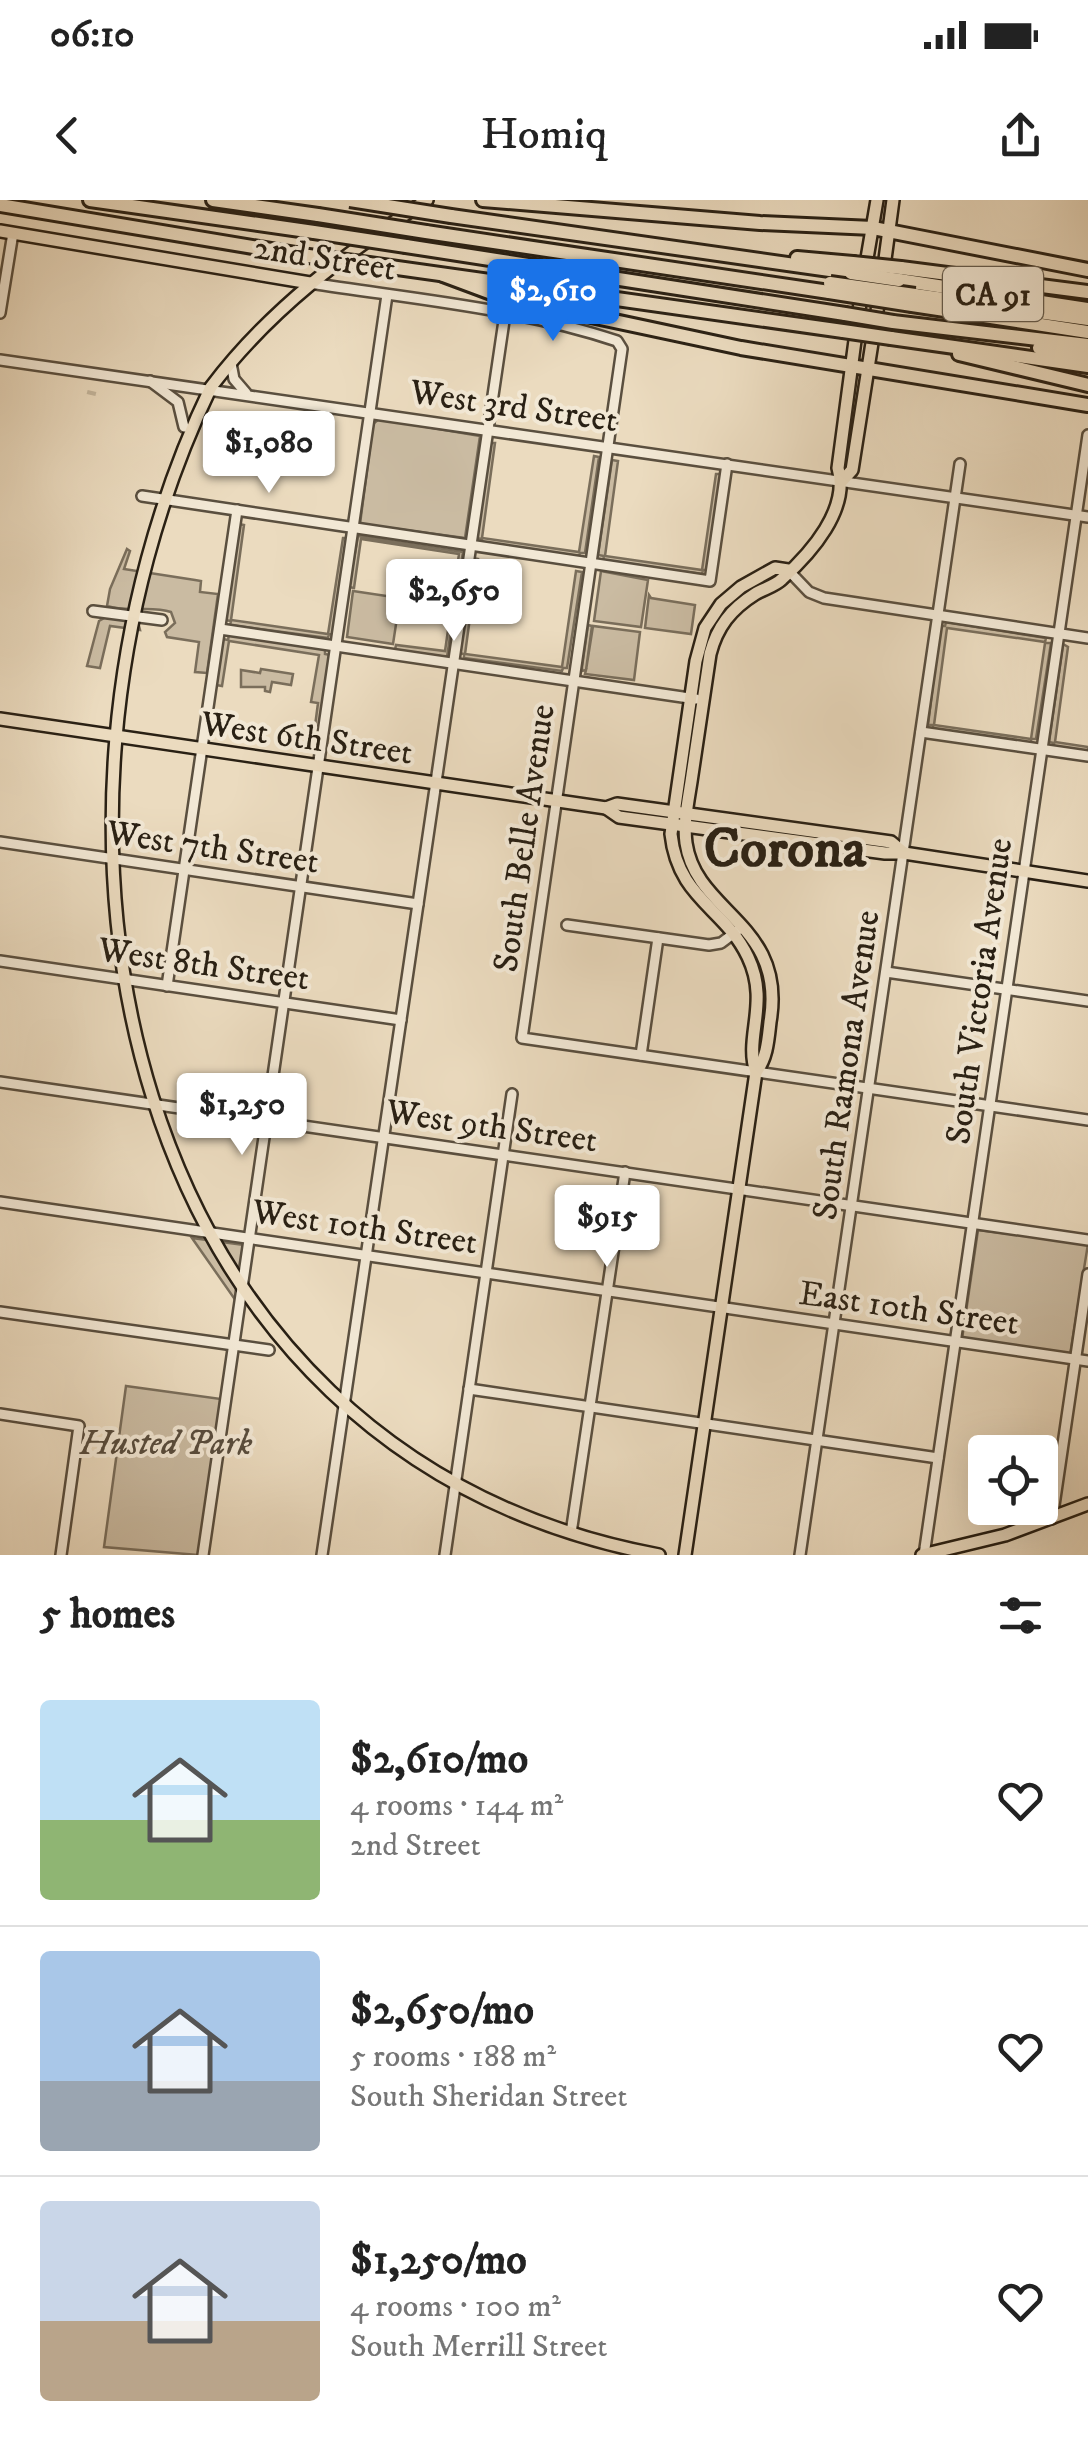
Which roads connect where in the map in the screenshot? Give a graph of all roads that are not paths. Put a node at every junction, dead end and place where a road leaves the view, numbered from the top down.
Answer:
1 (90, 200) edge
2 (214, 200) edge
3 (350, 200) edge
4 (427, 200) edge
5 (484, 200) edge
6 (877, 200) edge
7 (893, 200) edge
8 (0, 205) edge
9 (873, 228) junction
10 (889, 230) junction
11 (6, 232) edge
12 (1088, 270) edge
13 (900, 274) junction
14 (443, 275) junction
15 (310, 282) junction
16 (1088, 292) edge
17 (387, 295) junction
18 (913, 300) junction
19 (1088, 309) edge
20 (0, 313) edge
21 (505, 314) junction
22 (1088, 319) edge
23 (930, 326) junction
24 (1088, 332) edge
25 (923, 343) junction
26 (1088, 345) edge
27 (622, 349) joint
28 (1088, 355) edge
29 (0, 360) edge
30 (232, 363) junction
31 (850, 366) junction
32 (1088, 366) edge
33 (868, 369) junction
34 (148, 380) junction
35 (1088, 385) edge
36 (210, 388) junction
37 (246, 393) junction
38 (1088, 408) edge
39 (369, 411) junction
40 (486, 429) junction
41 (182, 431) joint
42 (1088, 435) edge
43 (607, 446) junction
44 (727, 464) junction
45 (960, 464) dead end
46 (151, 479) dead end
47 (842, 482) junction
48 (957, 498) junction
49 (139, 502) joint
50 (237, 510) junction
51 (1076, 515) junction
52 (1088, 516) edge
53 (354, 528) junction
54 (471, 545) junction
55 (592, 563) junction
56 (788, 570) junction
57 (98, 596) dead end
58 (93, 611) junction
59 (941, 616) junction
60 (162, 620) dead end
61 (88, 626) dead end
62 (220, 628) junction
63 (1059, 634) junction
64 (1088, 638) edge
65 (337, 646) junction
66 (454, 664) junction
67 (574, 683) junction
68 (697, 699) junction
69 (68, 713) dead end
70 (0, 720) edge
71 (921, 732) junction
72 (64, 735) junction
73 (1041, 749) junction
74 (202, 750) junction
75 (1088, 756) edge
76 (319, 767) junction
77 (436, 784) junction
78 (556, 800) junction
79 (679, 818) junction
80 (0, 842) edge
81 (58, 844) junction
82 (904, 853) junction
83 (58, 867) dead end
84 (184, 870) junction
85 (1023, 870) junction
86 (1088, 881) edge
87 (301, 886) junction
88 (418, 904) junction
89 (567, 925) dead end
90 (737, 930) junction
91 (658, 938) junction
92 (68, 958) dead end
93 (0, 961) edge
94 (70, 972) junction
95 (886, 972) junction
96 (74, 986) dead end
97 (167, 986) junction
98 (1006, 989) junction
99 (1088, 1001) edge
100 (284, 1003) junction
101 (401, 1020) junction
102 (640, 1055) junction
103 (756, 1072) junction
104 (0, 1082) edge
105 (101, 1083) dead end
106 (869, 1088) junction
107 (512, 1094) dead end
108 (106, 1097) junction
109 (988, 1106) junction
110 (113, 1113) dead end
111 (1088, 1120) edge
112 (267, 1121) junction
113 (384, 1136) junction
114 (504, 1154) junction
115 (624, 1172) junction
116 (738, 1190) junction
117 (0, 1202) edge
118 (852, 1206) junction
119 (163, 1213) dead end
120 (971, 1223) junction
121 (170, 1226) junction
122 (250, 1238) junction
123 (180, 1240) dead end
124 (1088, 1240) edge
125 (366, 1254) junction
126 (486, 1272) junction
127 (1088, 1274) edge
128 (608, 1290) junction
129 (227, 1302) dead end
130 (721, 1308) junction
131 (0, 1312) edge
132 (238, 1315) junction
133 (835, 1324) junction
134 (954, 1340) junction
135 (234, 1346) junction
136 (273, 1353) joint
137 (1076, 1359) junction
138 (1088, 1361) edge
139 (308, 1386) dead end
140 (469, 1389) junction
141 (590, 1407) junction
142 (0, 1414) edge
143 (342, 1414) junction
144 (704, 1424) junction
145 (818, 1440) junction
146 (938, 1458) junction
147 (1058, 1479) edge
148 (455, 1486) junction
149 (1088, 1504) edge
150 (1058, 1516) edge
151 (1034, 1525) edge
152 (571, 1534) junction
153 (61, 1555) edge
154 (203, 1555) edge
155 (322, 1555) edge
156 (445, 1555) edge
157 (659, 1555) edge
158 (685, 1555) edge
159 (800, 1555) edge
160 (923, 1555) edge

1 - 23 highway, bridge
2 - 18 highway, bridge
3 - 13 highway, CA 91, bridge
4 - 15 main road
5 - 9 highway
6 - 9 main road
7 - 10 main road
8 - 14 highway, CA 91, bridge
9 - 10 highway
9 - 31 main road
10 - 12 highway
10 - 33 main road
11 - 15 main road, 2nd Street
11 - 20 street
13 - 16 highway
13 - 19 highway, CA 91
14 - 25 highway, CA 91, bridge
14 - 31 highway
15 - 17 street, 2nd Street
15 - 30 main road
17 - 21 street, 2nd Street
17 - 39 street
18 - 22 highway
18 - 24 highway
21 - 27 street, 2nd Street
21 - 40 street
23 - 26 highway
23 - 28 highway
25 - 32 highway, CA 91
25 - 35 highway
27 - 43 street, South Belle Avenue
29 - 34 street, West 3rd Street
30 - 36 main road
30 - 37 street
31 - 33 highway
31 - 47 main road
33 - 38 highway
33 - 47 main road
34 - 36 street, West 3rd Street
34 - 41 street
36 - 37 street, West 3rd Street
36 - 41 main road
37 - 39 street, West 3rd Street
39 - 40 street, West 3rd Street
39 - 53 street
40 - 43 street, West 3rd Street
40 - 54 street
42 - 51 street, South Victoria Avenue
43 - 44 street, West 3rd Street
43 - 55 street, South Belle Avenue
44 - 47 street, West 3rd Street
44 - 55 street
45 - 48 street, South Ramona Avenue
46 - 49 main road
47 - 48 street, West 3rd Street
47 - 56 main road
48 - 51 street, West 3rd Street
48 - 59 street, South Ramona Avenue
49 - 50 street
50 - 53 street
50 - 62 street
51 - 52 street, West 3rd Street
51 - 63 street, South Victoria Avenue
53 - 54 street
53 - 65 street
54 - 55 street
54 - 66 street
55 - 67 street, South Belle Avenue
56 - 59 street
56 - 68 main road
57 - 58 main road
58 - 60 street
58 - 61 main road
59 - 63 street
59 - 71 street, South Ramona Avenue
62 - 65 street
62 - 74 street
63 - 64 street
63 - 73 street, South Victoria Avenue
65 - 66 street
65 - 76 street
66 - 67 street
66 - 77 street
67 - 68 street
67 - 78 street, South Belle Avenue
68 - 79 main road
69 - 72 main road
70 - 72 main road, West 6th Street
71 - 73 street
71 - 82 street, South Ramona Avenue
72 - 74 main road, West 6th Street
73 - 75 street
73 - 85 street, South Victoria Avenue
74 - 76 main road, West 6th Street
74 - 84 street
76 - 77 main road, West 6th Street
76 - 87 street
77 - 78 main road, West 6th Street
77 - 88 street
78 - 79 main road, West 6th Street
78 - 102 street, South Belle Avenue
79 - 82 main road, West 6th Street
79 - 90 main road
80 - 81 street, West 7th Street
81 - 83 main road
81 - 84 street, West 7th Street
82 - 85 main road, West 6th Street
82 - 95 street, South Ramona Avenue
84 - 87 street, West 7th Street
84 - 97 street
85 - 86 main road, West 6th Street
85 - 98 street, South Victoria Avenue
87 - 88 street, West 7th Street
87 - 100 street
88 - 101 street
89 - 91 street
90 - 91 street
90 - 103 main road
91 - 102 street
92 - 94 main road
93 - 94 street, West 8th Street
94 - 96 main road
94 - 97 street, West 8th Street
95 - 98 street
95 - 106 street, South Ramona Avenue
97 - 100 street, West 8th Street
98 - 99 street
98 - 109 street, South Victoria Avenue
100 - 101 street, West 8th Street
100 - 112 street
101 - 113 street
102 - 103 street
103 - 106 street
103 - 116 main road
104 - 108 street, West 9th Street
105 - 108 main road
106 - 109 street
106 - 118 street, South Ramona Avenue
107 - 114 street
108 - 110 main road
108 - 112 street, West 9th Street
109 - 111 street
109 - 120 street, South Victoria Avenue
112 - 113 street, West 9th Street
112 - 122 street
113 - 114 street, West 9th Street
113 - 125 street
114 - 115 street, West 9th Street
114 - 126 street
115 - 116 street, West 9th Street
115 - 128 street
116 - 118 street, West 9th Street
116 - 130 main road
117 - 121 street, West 10th Street
118 - 120 street, West 9th Street
118 - 133 street, South Ramona Avenue
119 - 121 main road
120 - 124 street, West 9th Street
120 - 134 street, South Victoria Avenue
121 - 122 street, West 10th Street
121 - 123 main road
122 - 125 street, West 10th Street
122 - 132 street
125 - 126 street, West 10th Street
125 - 143 street
126 - 128 street, West 10th Street
126 - 140 street
127 - 137 street
128 - 130 street, West 10th Street
128 - 141 street
129 - 132 main road
130 - 133 street, East 10th Street
130 - 144 main road
131 - 135 street
132 - 135 street
132 - 136 main road
133 - 134 street, East 10th Street
133 - 145 street, South Ramona Avenue
134 - 137 street, East 10th Street
134 - 146 street, South Victoria Avenue
135 - 136 street
135 - 154 street
137 - 138 street, East 10th Street
137 - 147 street
139 - 143 main road
140 - 141 street
140 - 148 street
141 - 144 street
141 - 152 street
142 - 153 street
143 - 148 main road
143 - 155 street
144 - 145 street
144 - 158 main road
145 - 146 street
145 - 159 street, South Ramona Avenue
146 - 160 street, South Victoria Avenue
148 - 152 main road
148 - 156 street
149 - 150 main road
151 - 160 main road
152 - 157 main road

